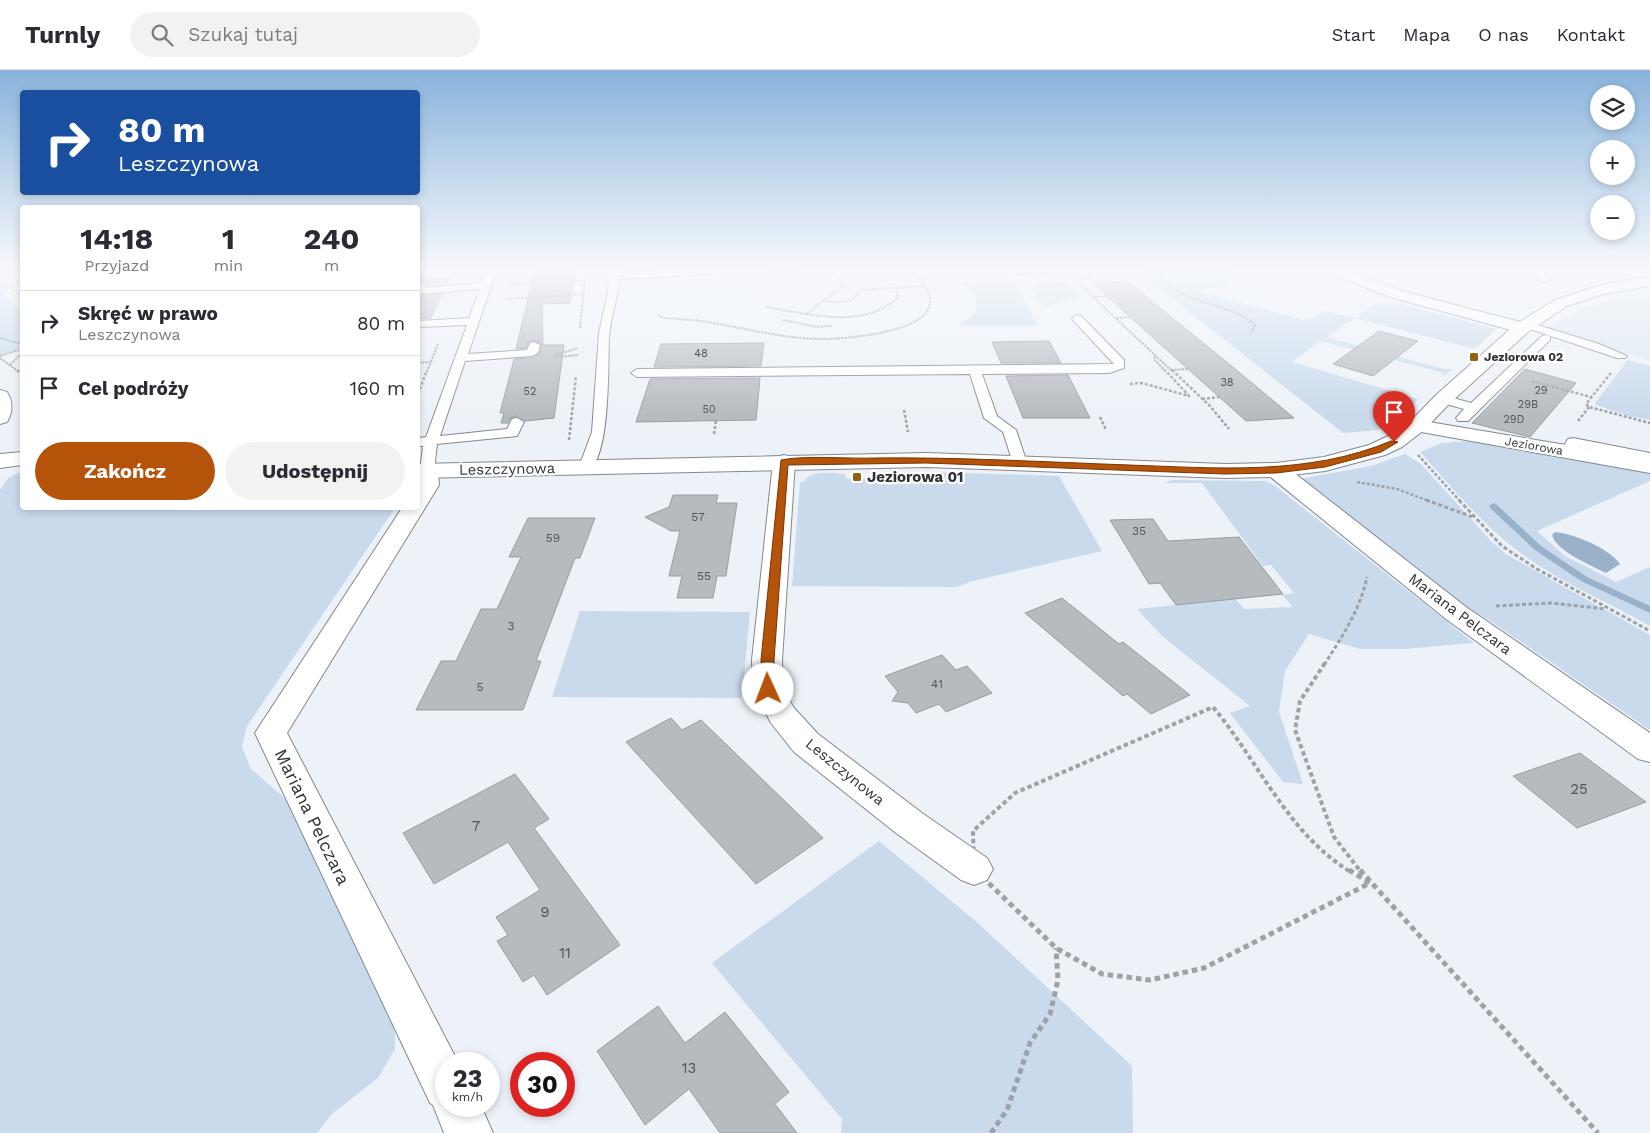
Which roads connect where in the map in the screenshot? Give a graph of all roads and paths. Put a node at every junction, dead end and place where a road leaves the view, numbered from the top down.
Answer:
1 (1078, 318) dead end
2 (1116, 318) edge
3 (581, 319) edge
4 (606, 319) edge
5 (671, 319) edge
6 (918, 319) edge
7 (1248, 319) edge
8 (1492, 319) edge
9 (1538, 319) edge
10 (783, 320) dead end
11 (474, 321) joint
12 (420, 324) edge
13 (832, 326) dead end
14 (1525, 327) junction
15 (580, 330) dead end
16 (1251, 333) dead end
17 (0, 338) edge
18 (1546, 338) dead end
19 (579, 339) dead end
20 (20, 343) edge
21 (439, 344) dead end
22 (534, 345) dead end
23 (20, 350) edge
24 (578, 351) junction
25 (557, 354) dead end
26 (20, 355) edge
27 (1621, 356) joint
28 (0, 357) edge
29 (460, 358) junction
30 (430, 362) junction
31 (420, 363) edge
32 (10, 365) junction
33 (578, 365) dead end
34 (1188, 369) dead end
35 (975, 370) junction
36 (1170, 370) junction
37 (20, 372) edge
38 (637, 373) dead end
39 (576, 374) dead end
40 (1527, 380) dead end
41 (420, 389) edge
42 (0, 396) edge
43 (1220, 397) dead end
44 (1591, 397) junction
45 (1202, 399) junction
46 (1443, 399) junction
47 (1589, 407) junction
48 (1474, 408) junction
49 (904, 410) dead end
50 (1100, 416) dead end
51 (0, 418) edge
52 (1463, 418) dead end
53 (716, 420) dead end
54 (517, 422) dead end
55 (1650, 423) edge
56 (1417, 426) junction
57 (1573, 428) dead end
58 (1229, 429) dead end
59 (1106, 430) dead end
60 (908, 432) dead end
61 (714, 434) dead end
62 (424, 441) edge
63 (569, 441) dead end
64 (1413, 452) dead end
65 (1567, 452) junction
66 (1650, 457) edge
67 (20, 459) edge
68 (0, 461) edge
69 (784, 462) junction
70 (1020, 463) junction
71 (1650, 466) edge
72 (586, 467) junction
73 (1276, 470) junction
74 (422, 471) edge
75 (1351, 481) dead end
76 (420, 497) edge
77 (413, 510) edge
78 (1474, 517) junction
79 (1377, 551) junction
80 (1610, 609) junction
81 (1456, 613) junction
82 (1650, 631) edge
83 (1650, 750) edge
84 (974, 869) junction
85 (1370, 883) junction
86 (1056, 948) junction
87 (435, 1065) edge
88 (461, 1117) edge
89 (469, 1133) edge
90 (991, 1133) edge
91 (1598, 1133) edge

1 - 35 lane
2 - 36 path
3 - 15 path
4 - 72 lane
5 - 6 path
7 - 16 path
8 - 14 street
9 - 14 street, Leszczynowa
10 - 13 path
11 - 12 lane
11 - 29 lane
14 - 27 lane
14 - 46 street, Leszczynowa
17 - 20 path
18 - 48 lane
19 - 24 path
21 - 30 path
22 - 29 lane
23 - 28 path
24 - 25 path
24 - 33 path
26 - 32 path
27 - 44 path
28 - 32 path
29 - 62 lane
30 - 31 path
30 - 41 path
32 - 37 path
34 - 36 path
35 - 38 lane
35 - 70 lane
36 - 45 path
39 - 63 path
40 - 44 path
42 - 51 street
43 - 45 path
44 - 47 path
45 - 58 path
46 - 48 lane
46 - 56 street, Leszczynowa
47 - 55 path
47 - 57 path
48 - 52 lane
49 - 60 path
50 - 59 path
53 - 61 path
54 - 62 lane
56 - 65 street, Jeziorowa
56 - 73 street, Leszczynowa
62 - 74 lane
64 - 78 path
65 - 66 lane
65 - 71 street, Jeziorowa
67 - 68 street
69 - 70 street, Leszczynowa
69 - 72 street, Leszczynowa
69 - 84 street, Leszczynowa
70 - 73 street, Leszczynowa
72 - 74 street, Leszczynowa
73 - 79 street, Mariana Pelczara
74 - 76 street
75 - 78 path
77 - 87 street, Mariana Pelczara
78 - 80 path
79 - 81 street, Mariana Pelczara
79 - 85 path
80 - 81 path
80 - 82 path
81 - 83 street, Mariana Pelczara
84 - 85 path
84 - 86 path
85 - 86 path
85 - 91 path
86 - 90 path
88 - 89 street

